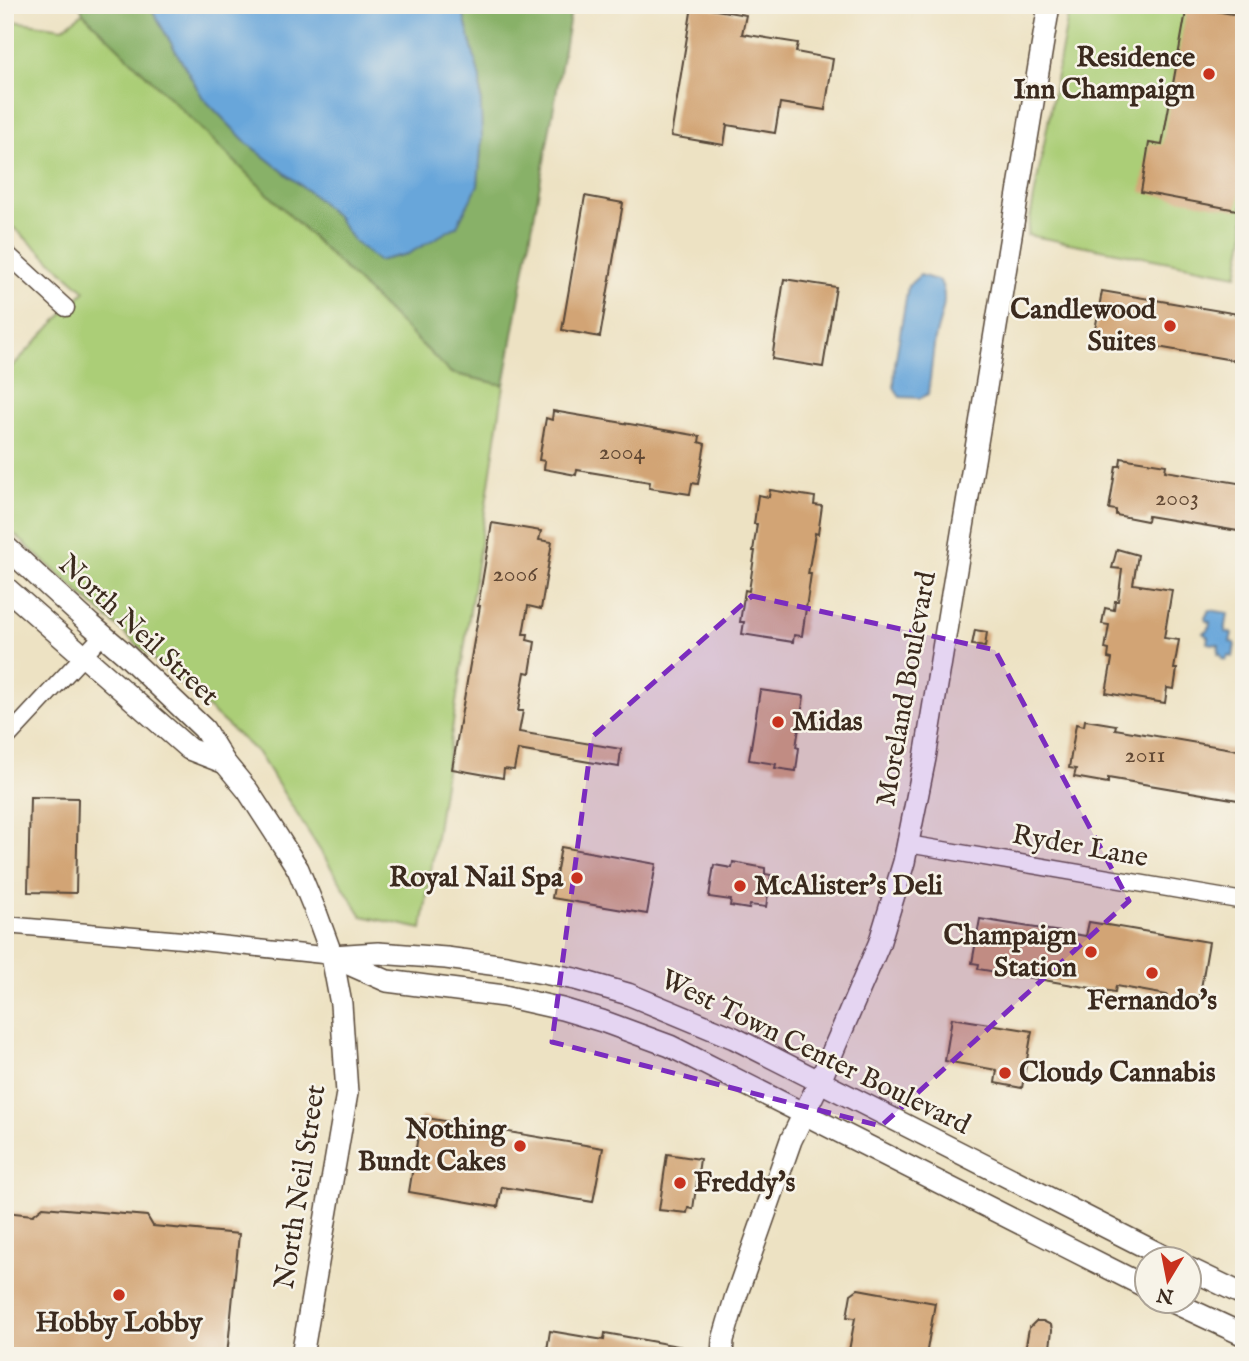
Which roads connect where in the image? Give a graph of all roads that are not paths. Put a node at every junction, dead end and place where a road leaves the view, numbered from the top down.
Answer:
1 (1049, 5) edge
2 (5, 252) edge
3 (66, 309) dead end
4 (5, 546) edge
5 (5, 587) edge
6 (103, 635) junction
7 (85, 656) junction
8 (5, 740) edge
9 (225, 763) junction
10 (908, 844) junction
11 (1244, 901) edge
12 (5, 925) edge
13 (332, 956) junction
14 (820, 1081) junction
15 (802, 1115) junction
16 (1145, 1246) edge
17 (1204, 1276) edge
18 (1134, 1281) edge
19 (1244, 1295) edge
20 (1204, 1314) edge
21 (1243, 1330) edge
22 (302, 1356) edge
23 (722, 1356) edge

1 - 10 main road, Moreland Boulevard
2 - 3 street
4 - 6 main road, North Neil Street
5 - 7 main road, North Neil Street
6 - 7 street
6 - 9 main road, North Neil Street
7 - 8 street
7 - 9 main road, North Neil Street
9 - 13 main road, North Neil Street
10 - 11 street, Ryder Lane
10 - 14 main road, Moreland Boulevard
12 - 13 street, West Town Center Boulevard
13 - 14 main road, West Town Center Boulevard
13 - 15 main road, West Town Center Boulevard
13 - 22 main road, North Neil Street
14 - 15 main road, Moreland Boulevard
14 - 16 main road, West Town Center Boulevard
15 - 18 main road, West Town Center Boulevard
15 - 23 main road, Moreland Boulevard
17 - 19 main road
20 - 21 main road

